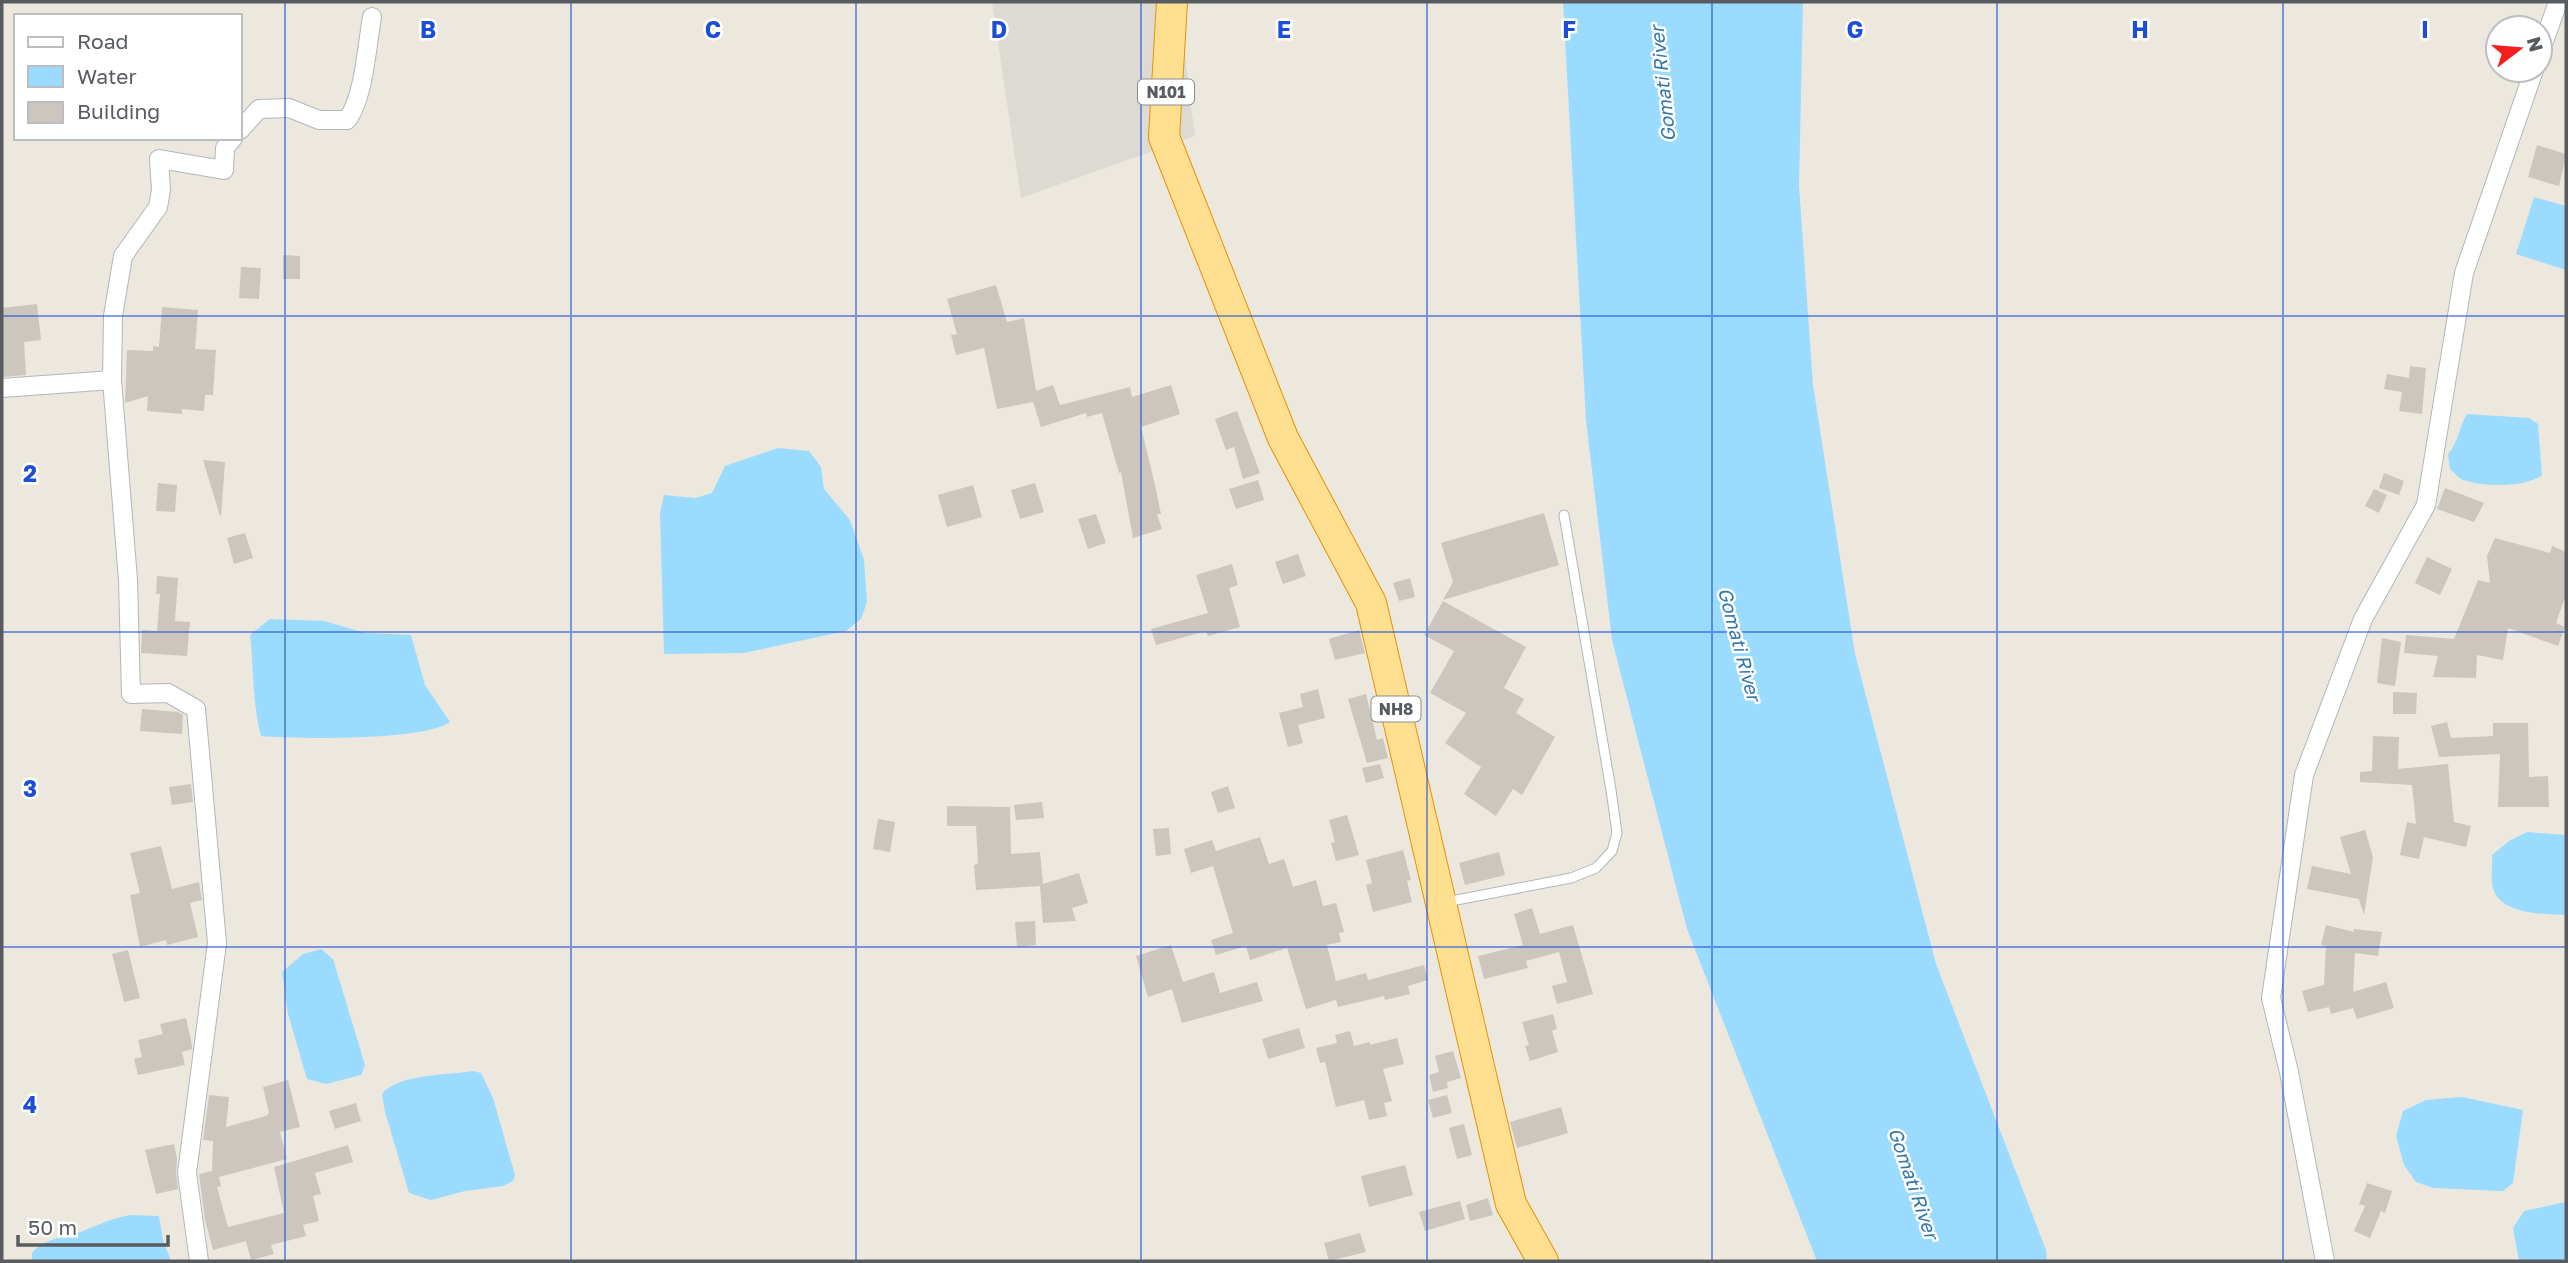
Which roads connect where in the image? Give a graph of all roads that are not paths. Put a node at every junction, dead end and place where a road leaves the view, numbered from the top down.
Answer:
1 (1172, 2) edge
2 (372, 17) dead end
3 (2529, 84) edge
4 (242, 128) edge
5 (231, 140) edge
6 (1179, 180) joint
7 (112, 380) junction
8 (2, 388) edge
9 (1564, 515) dead end
10 (1441, 903) junction
11 (199, 1261) edge
12 (1544, 1261) edge
13 (2325, 1261) edge

1 - 6 highway, N101
2 - 4 street
3 - 13 street
5 - 7 street
6 - 10 highway, NH8
7 - 8 street
7 - 11 street
9 - 10 lane
10 - 12 highway, NH8

